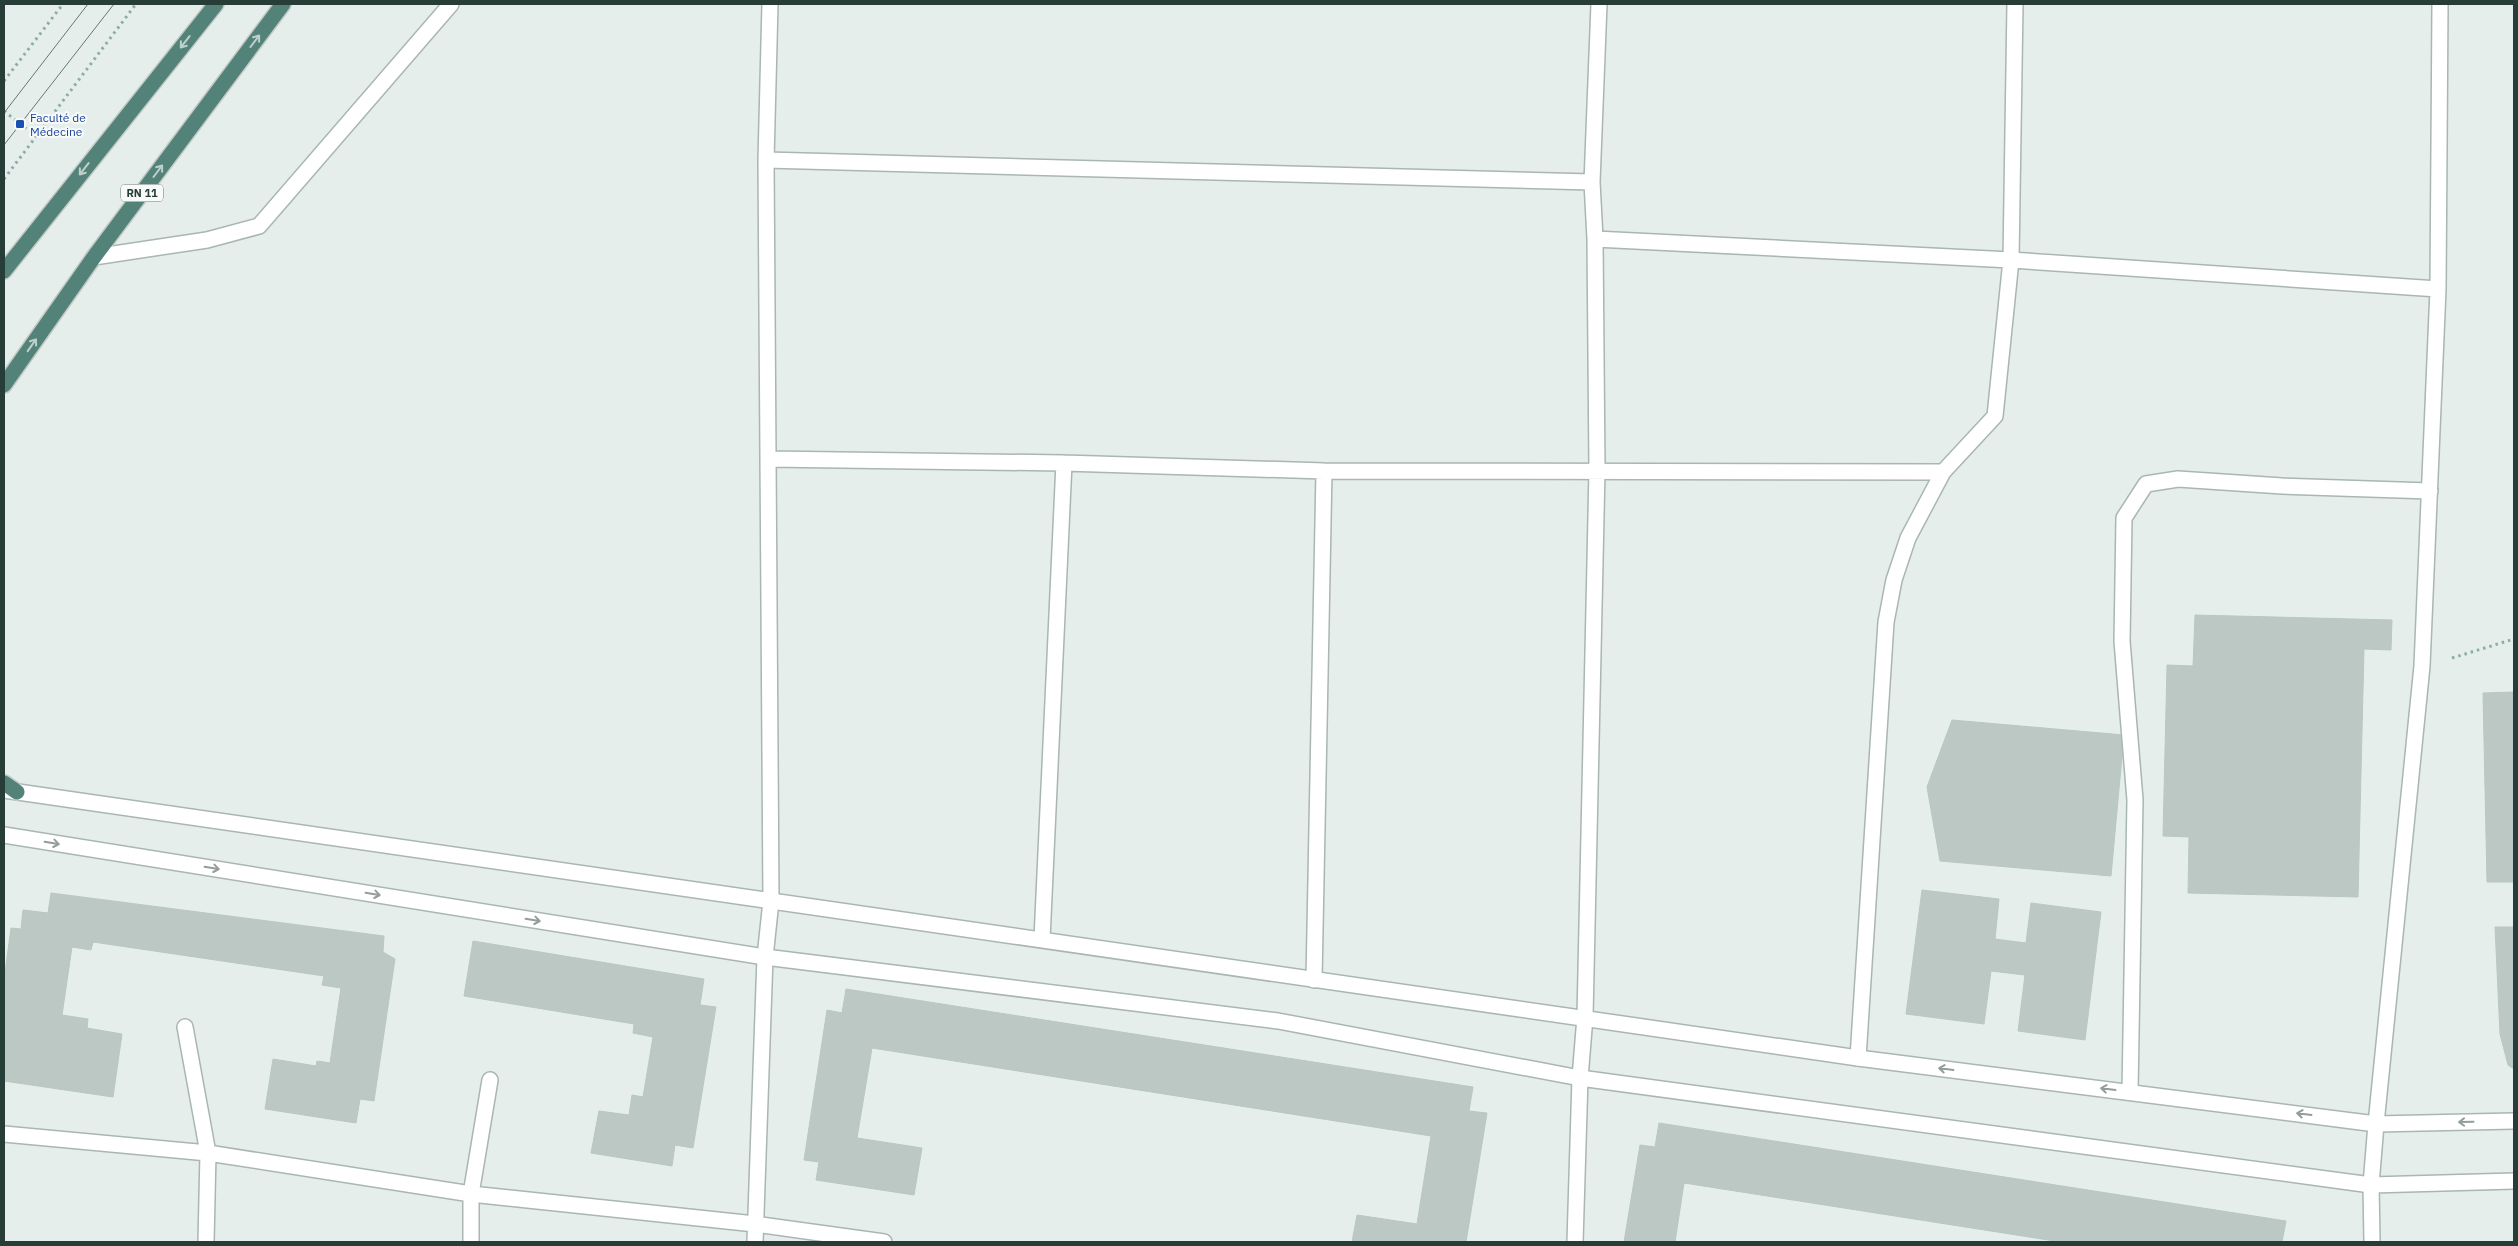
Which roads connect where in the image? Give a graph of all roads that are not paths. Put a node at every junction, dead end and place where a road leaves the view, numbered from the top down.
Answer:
1 (216, 4) edge
2 (283, 4) edge
3 (451, 4) edge
4 (770, 4) edge
5 (1598, 4) edge
6 (2015, 4) edge
7 (2440, 4) edge
8 (766, 160) junction
9 (1592, 182) junction
10 (1595, 239) junction
11 (94, 256) junction
12 (2011, 260) junction
13 (4, 271) edge
14 (2438, 289) junction
15 (4, 385) edge
16 (769, 459) junction
17 (1064, 463) junction
18 (1597, 470) junction
19 (1324, 471) junction
20 (1943, 472) junction
21 (2430, 492) junction
22 (4, 783) edge
23 (10, 791) edge
24 (4, 835) edge
25 (771, 900) junction
26 (1042, 939) junction
27 (765, 957) junction
28 (1314, 980) junction
29 (1585, 1017) junction
30 (185, 1027) dead end
31 (1858, 1058) junction
32 (1580, 1078) junction
33 (490, 1080) dead end
34 (2130, 1092) junction
35 (2514, 1121) edge
36 (2376, 1124) junction
37 (4, 1134) edge
38 (208, 1153) junction
39 (2514, 1181) edge
40 (2371, 1185) junction
41 (471, 1194) junction
42 (755, 1224) junction
43 (206, 1242) edge
44 (470, 1242) edge
45 (755, 1242) edge
46 (884, 1242) edge
47 (1575, 1242) edge
48 (2372, 1242) edge

1 -> 13 highway
11 -> 2 highway, RN 11
3 - 11 street
4 - 8 street
5 - 9 street
6 - 12 street
7 - 14 street
8 - 9 street
8 - 16 street
9 - 10 street
10 - 12 street
10 - 18 street
15 -> 11 highway, RN 11
12 - 14 street
12 - 20 street
14 - 21 street
16 - 17 street
16 - 25 street
17 - 19 street
17 - 26 street
18 - 19 street
18 - 20 street
18 - 29 street
19 - 28 street
20 - 31 street
21 - 34 street
21 - 36 street
22 - 23 highway
23 - 25 street
24 -> 27 street
25 - 26 street
25 - 27 street
26 - 28 street
27 - 32 street
27 - 42 street
28 - 29 street
29 - 31 street
29 - 32 street
30 - 38 street
34 -> 31 street
32 - 40 street
32 - 47 street
33 - 41 street
36 -> 34 street
35 -> 36 street
36 - 40 street
37 - 38 street
38 - 41 street
38 - 43 street
39 - 40 street
40 - 48 street
41 - 42 street
41 - 44 street
42 - 45 street
42 - 46 street

